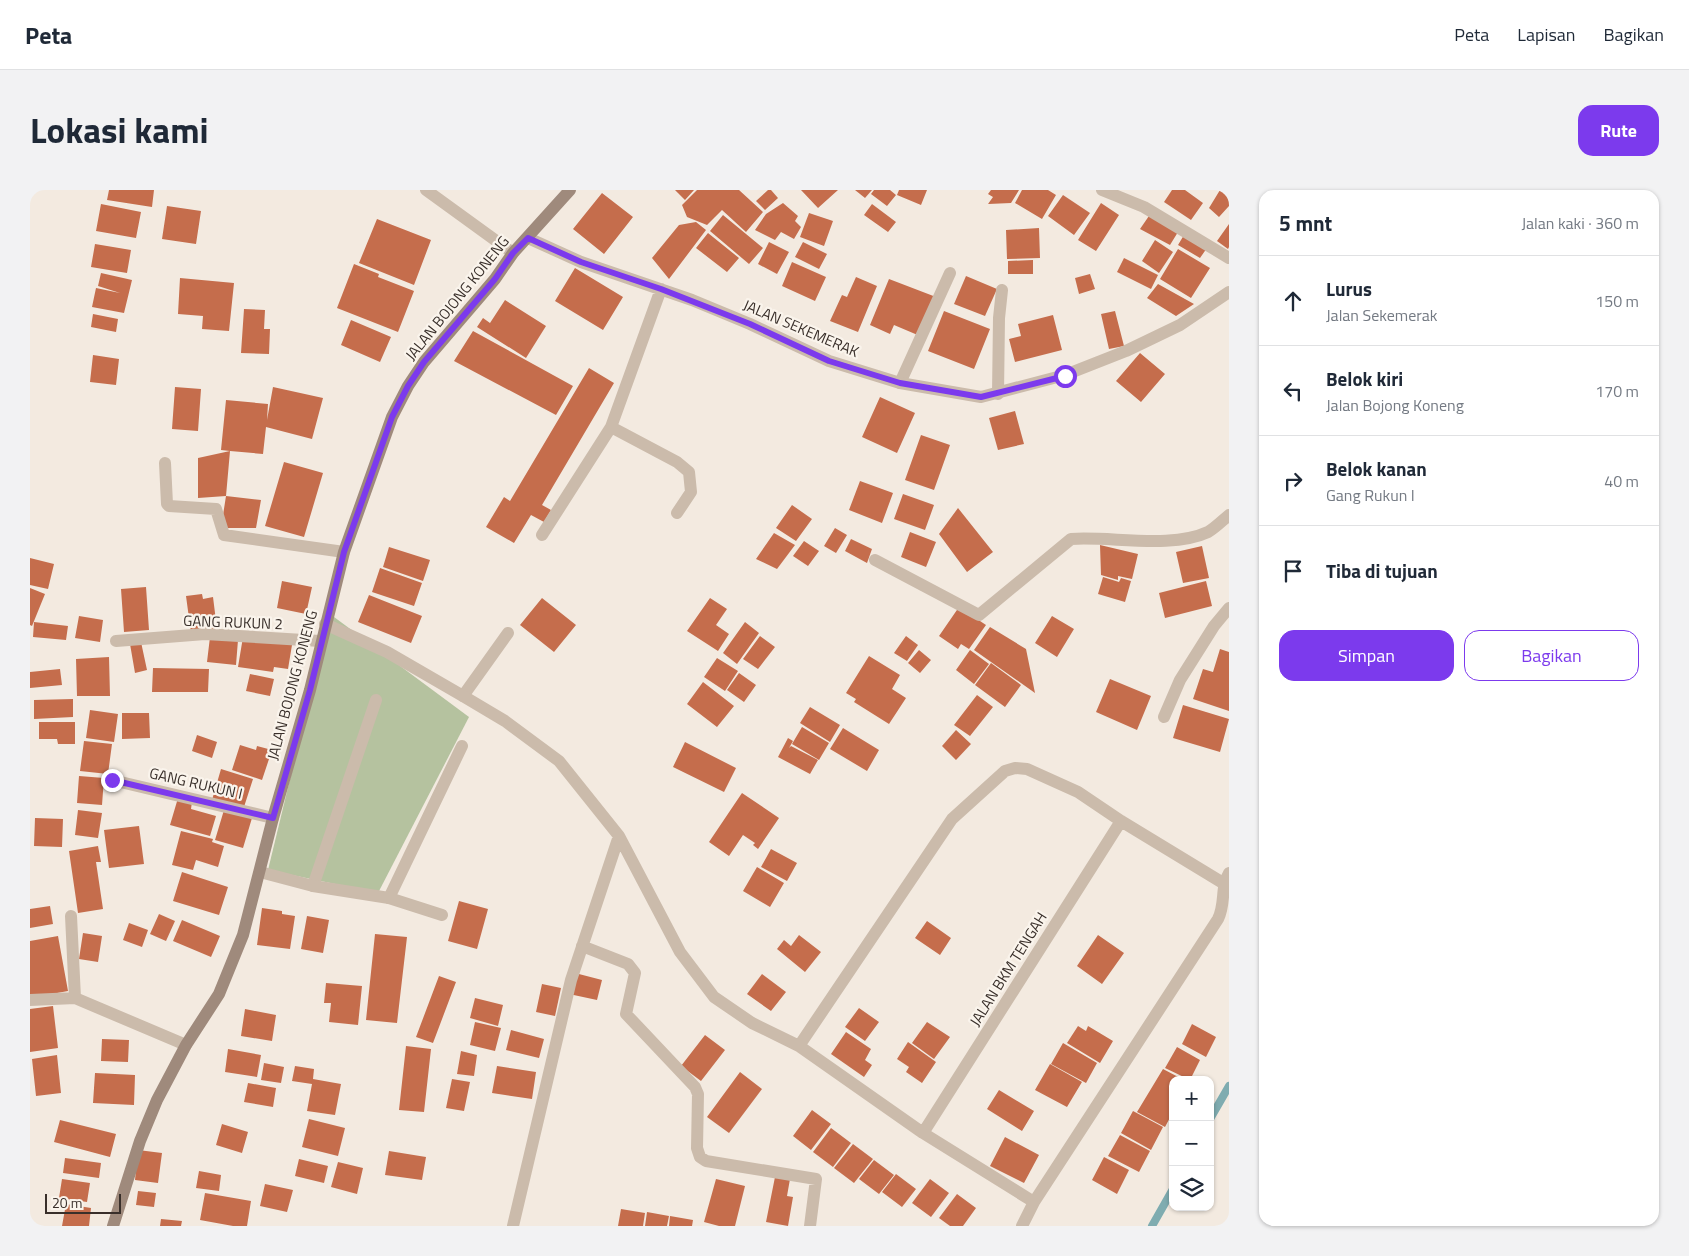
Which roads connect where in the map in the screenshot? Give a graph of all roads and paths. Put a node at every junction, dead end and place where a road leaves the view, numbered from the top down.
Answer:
1 (426, 190) edge
2 (570, 190) edge
3 (1102, 190) edge
4 (528, 238) junction
5 (513, 253) junction
6 (1229, 258) edge
7 (950, 273) dead end
8 (661, 289) junction
9 (1002, 290) dead end
10 (1229, 292) edge
11 (900, 383) junction
12 (998, 394) junction
13 (611, 427) junction
14 (166, 463) dead end
15 (677, 513) dead end
16 (1229, 515) edge
17 (542, 535) dead end
18 (344, 552) junction
19 (875, 560) dead end
20 (1229, 608) edge
21 (325, 624) junction
22 (508, 634) dead end
23 (116, 641) dead end
24 (320, 642) junction
25 (463, 696) junction
26 (376, 700) dead end
27 (1164, 717) dead end
28 (462, 746) dead end
29 (112, 780) dead end
30 (273, 818) junction
31 (1121, 822) junction
32 (619, 836) junction
33 (260, 872) junction
34 (1226, 878) edge
35 (313, 886) junction
36 (389, 898) junction
37 (442, 915) dead end
38 (71, 916) dead end
39 (582, 946) junction
40 (75, 998) junction
41 (30, 1000) edge
42 (186, 1045) junction
43 (799, 1046) junction
44 (924, 1133) junction
45 (1034, 1202) junction
46 (113, 1226) edge
47 (513, 1226) edge
48 (810, 1226) edge
49 (1022, 1226) edge

1 - 5 street
2 - 4 street, JALAN BOJONG KONENG
3 - 6 street
4 - 5 street, JALAN BOJONG KONENG
4 - 8 street, JALAN SEKEMERAK
5 - 18 street, JALAN BOJONG KONENG
7 - 11 street
8 - 11 street, JALAN SEKEMERAK
8 - 13 street
9 - 12 street
10 - 12 street, JALAN SEKEMERAK
11 - 12 street, JALAN SEKEMERAK
13 - 15 street
13 - 17 street
14 - 18 street
16 - 19 street
18 - 21 street, JALAN BOJONG KONENG
20 - 27 street
21 - 24 street, JALAN BOJONG KONENG
21 - 25 street
22 - 25 street
23 - 24 street, GANG RUKUN 2
24 - 30 street, JALAN BOJONG KONENG
25 - 32 street
26 - 35 street
28 - 36 street
29 - 30 street, GANG RUKUN I
30 - 33 street, JALAN BOJONG KONENG
31 - 34 street
31 - 43 street
31 - 44 street, JALAN BKM TENGAH
32 - 39 street
32 - 43 street
33 - 35 street
33 - 42 street, JALAN BOJONG KONENG
34 - 45 street
35 - 36 street
36 - 37 street
38 - 40 street
39 - 47 street
39 - 48 street
40 - 41 street
40 - 42 street
42 - 46 street, JALAN BOJONG KONENG
43 - 44 street
44 - 45 street
45 - 49 street

